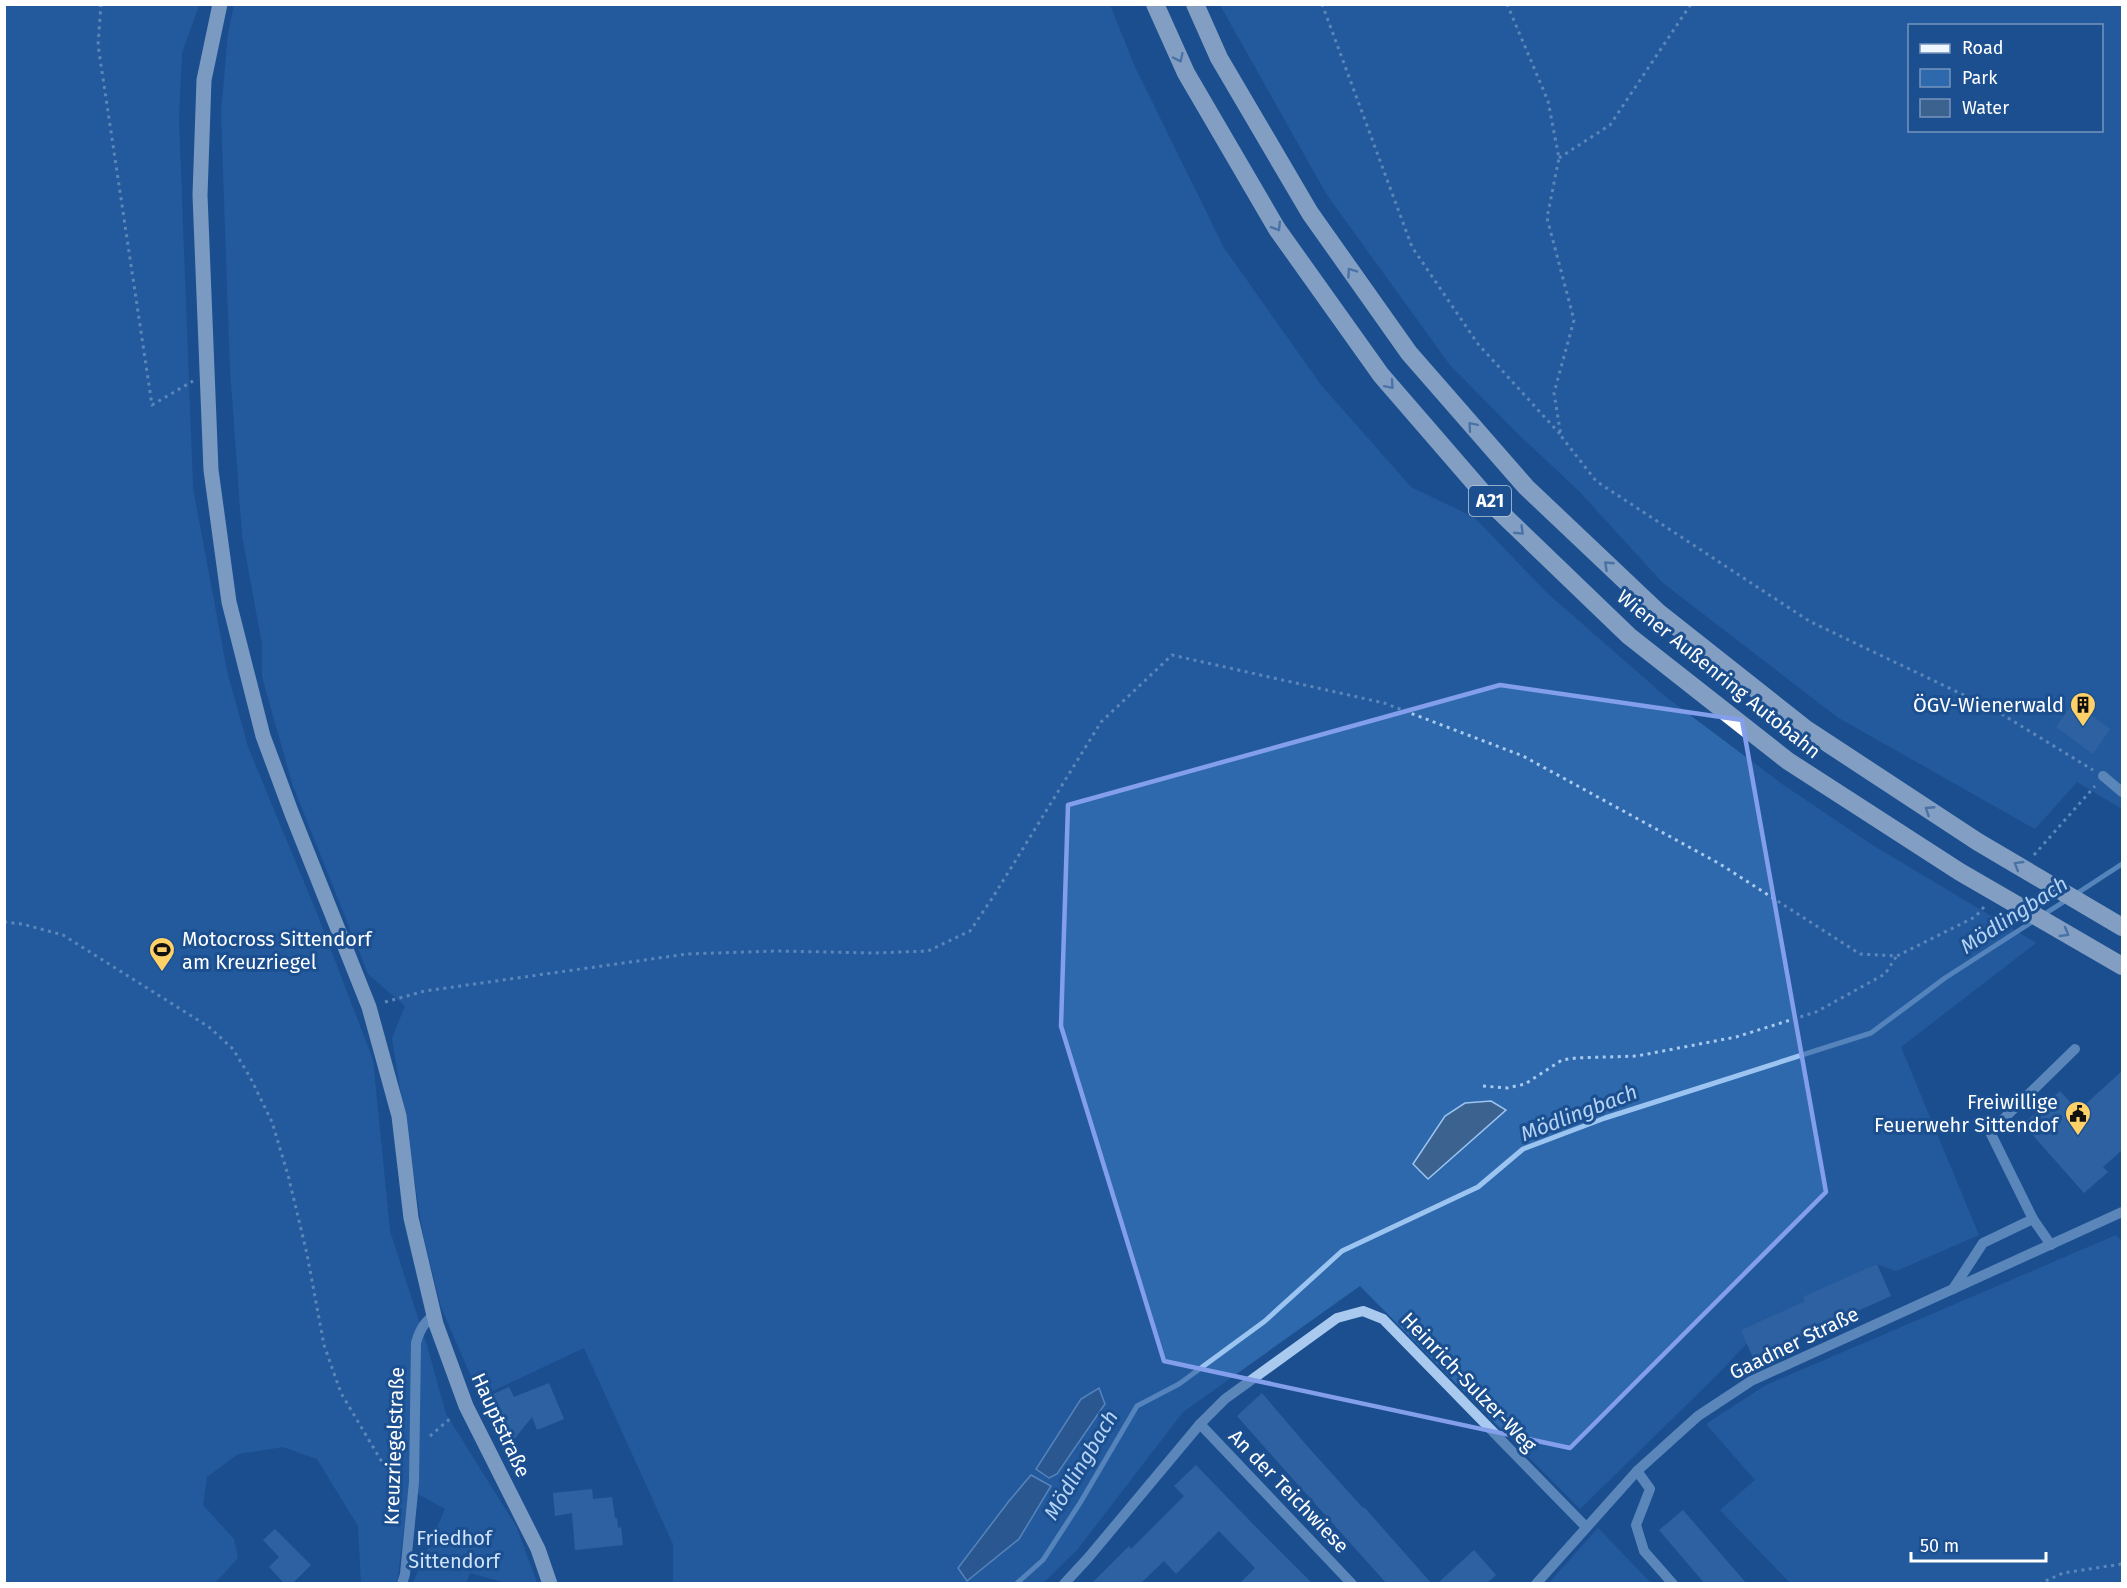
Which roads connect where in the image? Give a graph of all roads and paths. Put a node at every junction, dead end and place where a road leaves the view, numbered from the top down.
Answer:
1 (101, 4) edge
2 (220, 4) edge
3 (1155, 4) edge
4 (1195, 4) edge
5 (1322, 4) edge
6 (1508, 4) edge
7 (1691, 4) edge
8 (1559, 158) junction
9 (207, 373) junction
10 (1561, 436) junction
11 (2103, 776) junction
12 (2122, 792) edge
13 (2029, 860) dead end
14 (1990, 901) dead end
15 (4, 922) edge
16 (2122, 927) edge
17 (1897, 956) junction
18 (2122, 966) edge
19 (369, 1007) junction
20 (2074, 1048) dead end
21 (1483, 1086) dead end
22 (2122, 1212) edge
23 (2033, 1219) junction
24 (2050, 1245) junction
25 (1953, 1289) junction
26 (434, 1316) junction
27 (466, 1406) junction
28 (1200, 1424) junction
29 (414, 1448) junction
30 (1637, 1470) junction
31 (396, 1515) dead end
32 (1585, 1526) junction
33 (2122, 1564) edge
34 (1347, 1582) edge
35 (402, 1584) edge
36 (550, 1584) edge
37 (1064, 1584) edge
38 (1536, 1584) edge
39 (1673, 1584) edge
40 (2039, 1584) edge

1 - 9 path
2 - 9 main road, Hauptstraße
3 -> 18 highway, Wiener Außenring Autobahn / A21
16 -> 4 highway, Wiener Außenring Autobahn / A21
5 - 10 path
6 - 8 path
7 - 8 path
8 - 10 path
9 - 19 main road, Hauptstraße
10 - 11 path
11 - 12 street
11 - 13 path
14 - 17 path
15 - 31 path
17 - 19 path
17 - 21 path
19 - 26 main road, Hauptstraße
20 - 23 street
22 - 24 street, Gaadner Straße
23 - 24 street
23 - 25 street
24 - 25 street, Gaadner Straße
25 - 30 street, Gaadner Straße
26 - 27 main road, Hauptstraße
26 - 29 street, Kreuzriegelstraße
27 - 29 path
27 - 36 main road, Hauptstraße
28 - 32 street, Heinrich-Sulzer-Weg
28 - 34 street, An der Teichwiese
28 - 37 street, Heinrich-Sulzer-Weg
29 - 35 street, Kreuzriegelstraße
30 - 32 street, Gaadner Straße
30 - 39 street
32 - 38 street, Gaadner Straße
33 - 40 path

